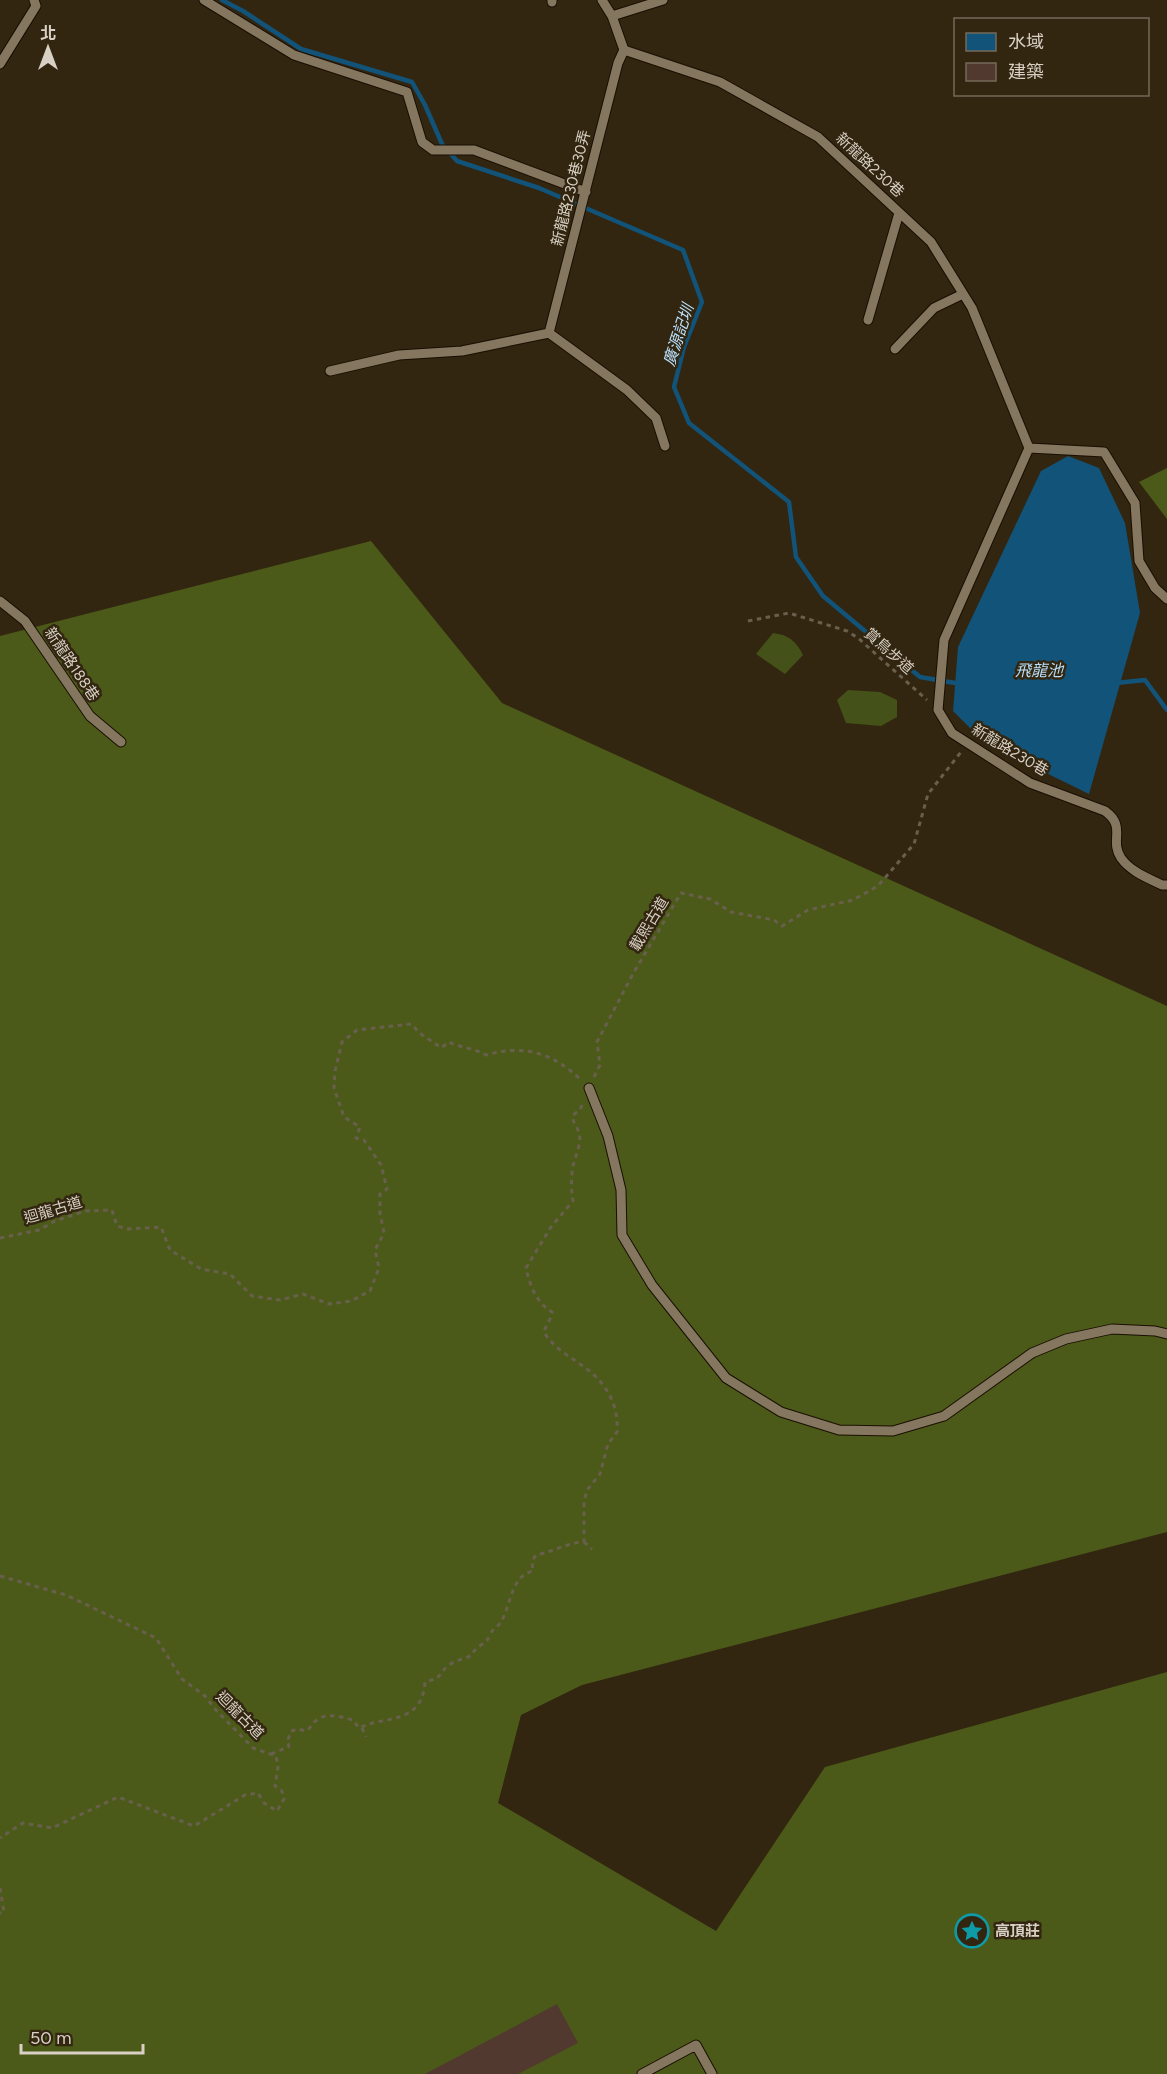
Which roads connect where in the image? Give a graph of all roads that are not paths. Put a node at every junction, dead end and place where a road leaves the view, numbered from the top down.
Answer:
1 (34, 0) edge
2 (204, 0) edge
3 (602, 0) edge
4 (663, 0) edge
5 (612, 16) junction
6 (624, 50) junction
7 (0, 64) edge
8 (585, 195) junction
9 (899, 213) junction
10 (963, 294) junction
11 (868, 320) dead end
12 (549, 333) junction
13 (894, 349) dead end
14 (330, 370) dead end
15 (665, 446) dead end
16 (1029, 448) junction
17 (1167, 599) edge
18 (0, 601) edge
19 (121, 742) dead end
20 (1167, 885) edge
21 (589, 1088) road end
22 (1167, 1334) edge
23 (642, 2074) edge
24 (712, 2074) edge

1 - 7 lane
2 - 8 lane
3 - 5 lane
4 - 5 lane
5 - 6 lane
6 - 8 lane, 新龍路230巷30弄
6 - 9 lane, 新龍路230巷
8 - 12 lane, 新龍路230巷30弄
9 - 10 lane, 新龍路230巷
9 - 11 lane
10 - 13 lane
10 - 16 lane, 新龍路230巷
12 - 14 lane
12 - 15 lane
16 - 17 lane
16 - 20 lane, 新龍路230巷
18 - 19 lane, 新龍路188巷
21 - 22 lane
23 - 24 lane

